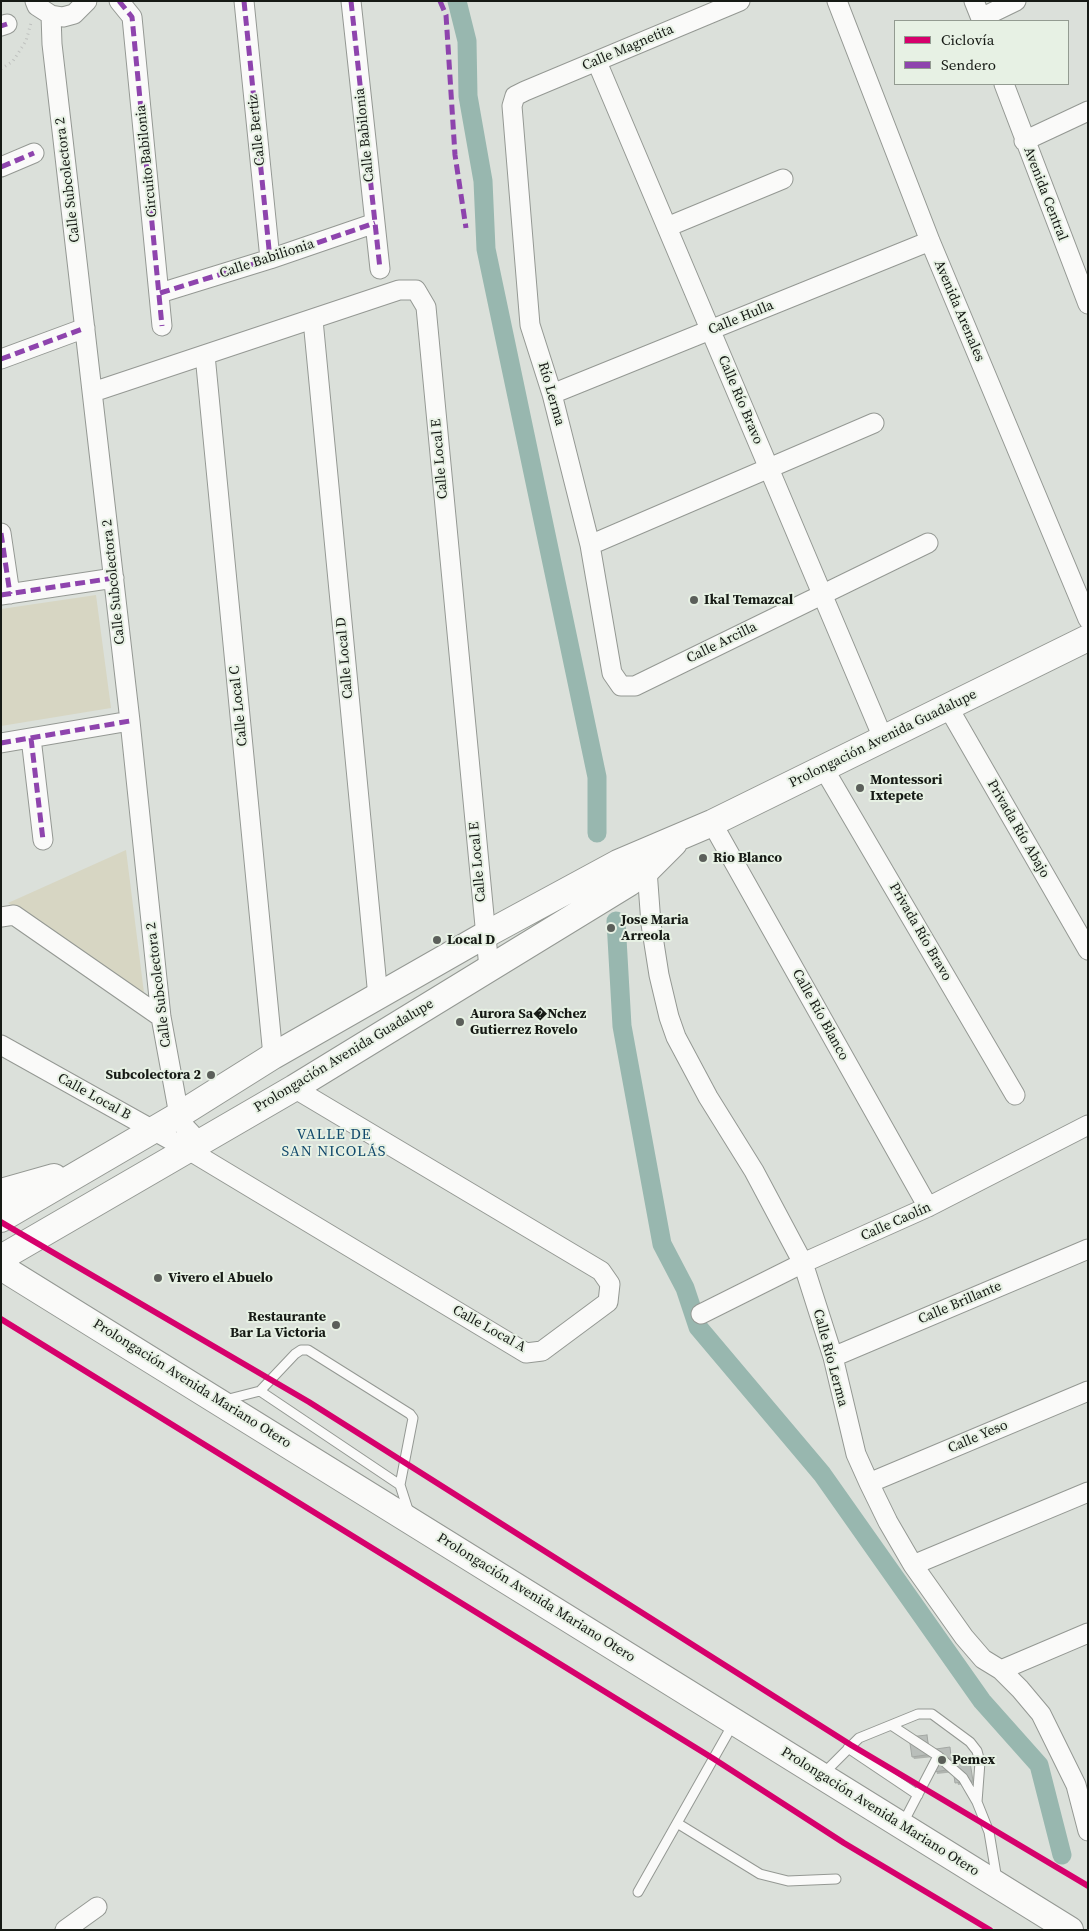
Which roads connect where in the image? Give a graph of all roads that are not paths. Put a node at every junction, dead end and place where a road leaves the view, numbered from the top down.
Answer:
1 (87, 1) edge
2 (119, 1) edge
3 (244, 1) edge
4 (351, 1) edge
5 (740, 1) edge
6 (837, 1) edge
7 (1016, 1) edge
8 (41, 8) edge
9 (979, 14) edge
10 (597, 62) junction
11 (1004, 85) edge
12 (515, 96) joint
13 (1088, 111) edge
14 (1024, 141) junction
15 (34, 153) dead end
16 (1, 166) edge
17 (783, 179) dead end
18 (375, 223) junction
19 (667, 227) junction
20 (930, 241) junction
21 (270, 259) junction
22 (1080, 263) edge
23 (380, 269) dead end
24 (160, 293) junction
25 (1088, 304) edge
26 (313, 320) junction
27 (162, 326) dead end
28 (85, 328) junction
29 (710, 330) junction
30 (205, 355) junction
31 (1, 359) edge
32 (92, 392) junction
33 (552, 394) junction
34 (874, 422) dead end
35 (770, 468) junction
36 (1, 532) edge
37 (928, 543) dead end
38 (590, 545) junction
39 (114, 578) junction
40 (6, 594) edge
41 (822, 594) junction
42 (1088, 619) edge
43 (1088, 638) edge
44 (621, 686) joint
45 (948, 707) junction
46 (130, 721) junction
47 (31, 738) junction
48 (883, 738) junction
49 (1, 742) edge
50 (824, 769) junction
51 (712, 824) junction
52 (43, 840) dead end
53 (643, 861) junction
54 (1, 917) edge
55 (485, 935) junction
56 (1088, 950) edge
57 (489, 968) junction
58 (378, 997) junction
59 (161, 1017) junction
60 (1, 1045) edge
61 (272, 1056) junction
62 (294, 1088) junction
63 (1015, 1095) dead end
64 (179, 1115) junction
65 (1088, 1125) edge
66 (152, 1130) junction
67 (193, 1145) junction
68 (93, 1165) junction
69 (1, 1192) edge
70 (928, 1208) junction
71 (1, 1220) edge
72 (43, 1232) junction
73 (1088, 1250) edge
74 (1, 1258) edge
75 (803, 1263) junction
76 (1, 1267) edge
77 (43, 1292) junction
78 (701, 1314) dead end
79 (833, 1357) junction
80 (260, 1391) junction
81 (1088, 1391) edge
82 (220, 1401) junction
83 (869, 1483) junction
84 (400, 1485) junction
85 (1088, 1492) edge
86 (411, 1521) junction
87 (913, 1564) junction
88 (1088, 1633) edge
89 (1001, 1670) junction
90 (734, 1722) junction
91 (891, 1725) junction
92 (848, 1748) junction
93 (938, 1756) junction
94 (821, 1776) junction
95 (1082, 1782) edge
96 (918, 1795) junction
97 (977, 1802) junction
98 (677, 1823) junction
99 (902, 1826) junction
100 (1088, 1831) edge
101 (836, 1879) dead end
102 (997, 1885) junction
103 (638, 1892) dead end
104 (97, 1908) dead end
105 (65, 1930) edge
106 (1070, 1930) edge

1 - 8 street
2 - 24 street, Circuito Babilonia
3 - 21 street, Calle Bertiz
4 - 18 street, Calle Babilonia
5 - 10 street, Calle Magnetita
6 - 20 street, Avenida Arenales
7 - 9 street
8 - 28 street, Calle Subcolectora 2
10 - 12 street, Calle Magnetita
10 - 19 street, Calle Río Bravo
11 - 14 street, Avenida Central
12 - 33 street, Río Lerma
13 - 14 street
14 - 22 street, Avenida Central
15 - 16 street
17 - 19 street
18 - 21 street, Calle Babilionia
18 - 23 street, Calle Babilonia
19 - 29 street, Calle Río Bravo
20 - 29 street, Calle Hulla
20 - 42 street, Avenida Arenales
21 - 24 street, Calle Babilionia
22 - 25 street, Avenida Central
24 - 27 street, Circuito Babilonia
26 - 30 street, Calle Local E
26 - 55 street, Calle Local E
26 - 58 street, Calle Local D
28 - 31 street
28 - 32 street, Calle Subcolectora 2
29 - 33 street, Calle Hulla
29 - 35 street, Calle Río Bravo
30 - 32 street, Calle Local E
30 - 61 street, Calle Local C
32 - 39 street, Calle Subcolectora 2
33 - 38 street, Río Lerma
34 - 35 street
35 - 38 street
35 - 41 street, Calle Río Bravo
36 - 40 street
37 - 41 street, Calle Arcilla
38 - 44 street, Río Lerma
39 - 40 street
39 - 46 street, Calle Subcolectora 2
41 - 44 street, Calle Arcilla
41 - 48 street, Calle Río Bravo
43 - 45 main road, Prolongación Avenida Guadalupe
45 - 48 main road, Prolongación Avenida Guadalupe
45 - 56 street, Privada Río Abajo
46 - 47 street
46 - 59 street, Calle Subcolectora 2
47 - 49 street
47 - 52 street
48 - 50 main road, Prolongación Avenida Guadalupe
50 - 51 main road, Prolongación Avenida Guadalupe
50 - 63 street, Privada Río Bravo
51 - 53 main road, Prolongación Avenida Guadalupe
51 - 70 street, Calle Río Blanco
53 - 55 main road, Prolongación Avenida Guadalupe
53 - 57 main road, Prolongación Avenida Guadalupe
53 - 75 street, Calle Río Lerma
54 - 59 street
55 - 57 street, Calle Local E
55 - 58 main road, Prolongación Avenida Guadalupe
57 - 62 main road, Prolongación Avenida Guadalupe
58 - 61 main road, Prolongación Avenida Guadalupe
59 - 64 street, Calle Subcolectora 2
60 - 66 street, Calle Local B
61 - 64 main road, Prolongación Avenida Guadalupe
62 - 67 main road, Prolongación Avenida Guadalupe
62 - 67 street, Calle Local A
64 - 66 main road, Prolongación Avenida Guadalupe
64 - 67 street, Calle Subcolectora 2
65 - 70 street, Calle Caolín
66 - 67 street, Calle Local B
66 - 68 main road, Prolongación Avenida Guadalupe
67 - 72 main road, Prolongación Avenida Guadalupe
68 - 69 main road
68 - 71 main road, Prolongación Avenida Guadalupe
70 - 75 street, Calle Caolín
72 - 74 main road, Prolongación Avenida Guadalupe
72 - 77 main road
73 - 79 street, Calle Brillante
75 - 78 street, Calle Caolín
75 - 79 street, Calle Río Lerma
76 - 77 main road, Prolongación Avenida Mariano Otero
77 - 82 main road, Prolongación Avenida Mariano Otero
79 - 83 street, Calle Río Lerma
80 - 82 lane
80 - 84 lane
80 - 84 lane
81 - 83 street, Calle Yeso
82 - 86 main road, Prolongación Avenida Mariano Otero
83 - 87 street, Calle Río Lerma
84 - 86 lane
85 - 87 street
86 - 90 main road, Prolongación Avenida Mariano Otero
87 - 89 street, Calle Río Lerma
88 - 89 street
89 - 95 street, Calle Río Lerma
90 - 94 main road, Prolongación Avenida Mariano Otero
90 - 98 lane
91 - 92 lane
91 - 93 lane
91 - 97 lane
92 - 94 lane
92 - 96 lane
93 - 96 lane
93 - 97 lane
94 - 99 main road, Prolongación Avenida Mariano Otero
95 - 100 street, Calle Río Lerma
96 - 99 lane
97 - 102 lane
98 - 101 lane
98 - 103 lane
99 - 102 main road, Prolongación Avenida Mariano Otero
102 - 106 main road, Prolongación Avenida Mariano Otero
104 - 105 street

